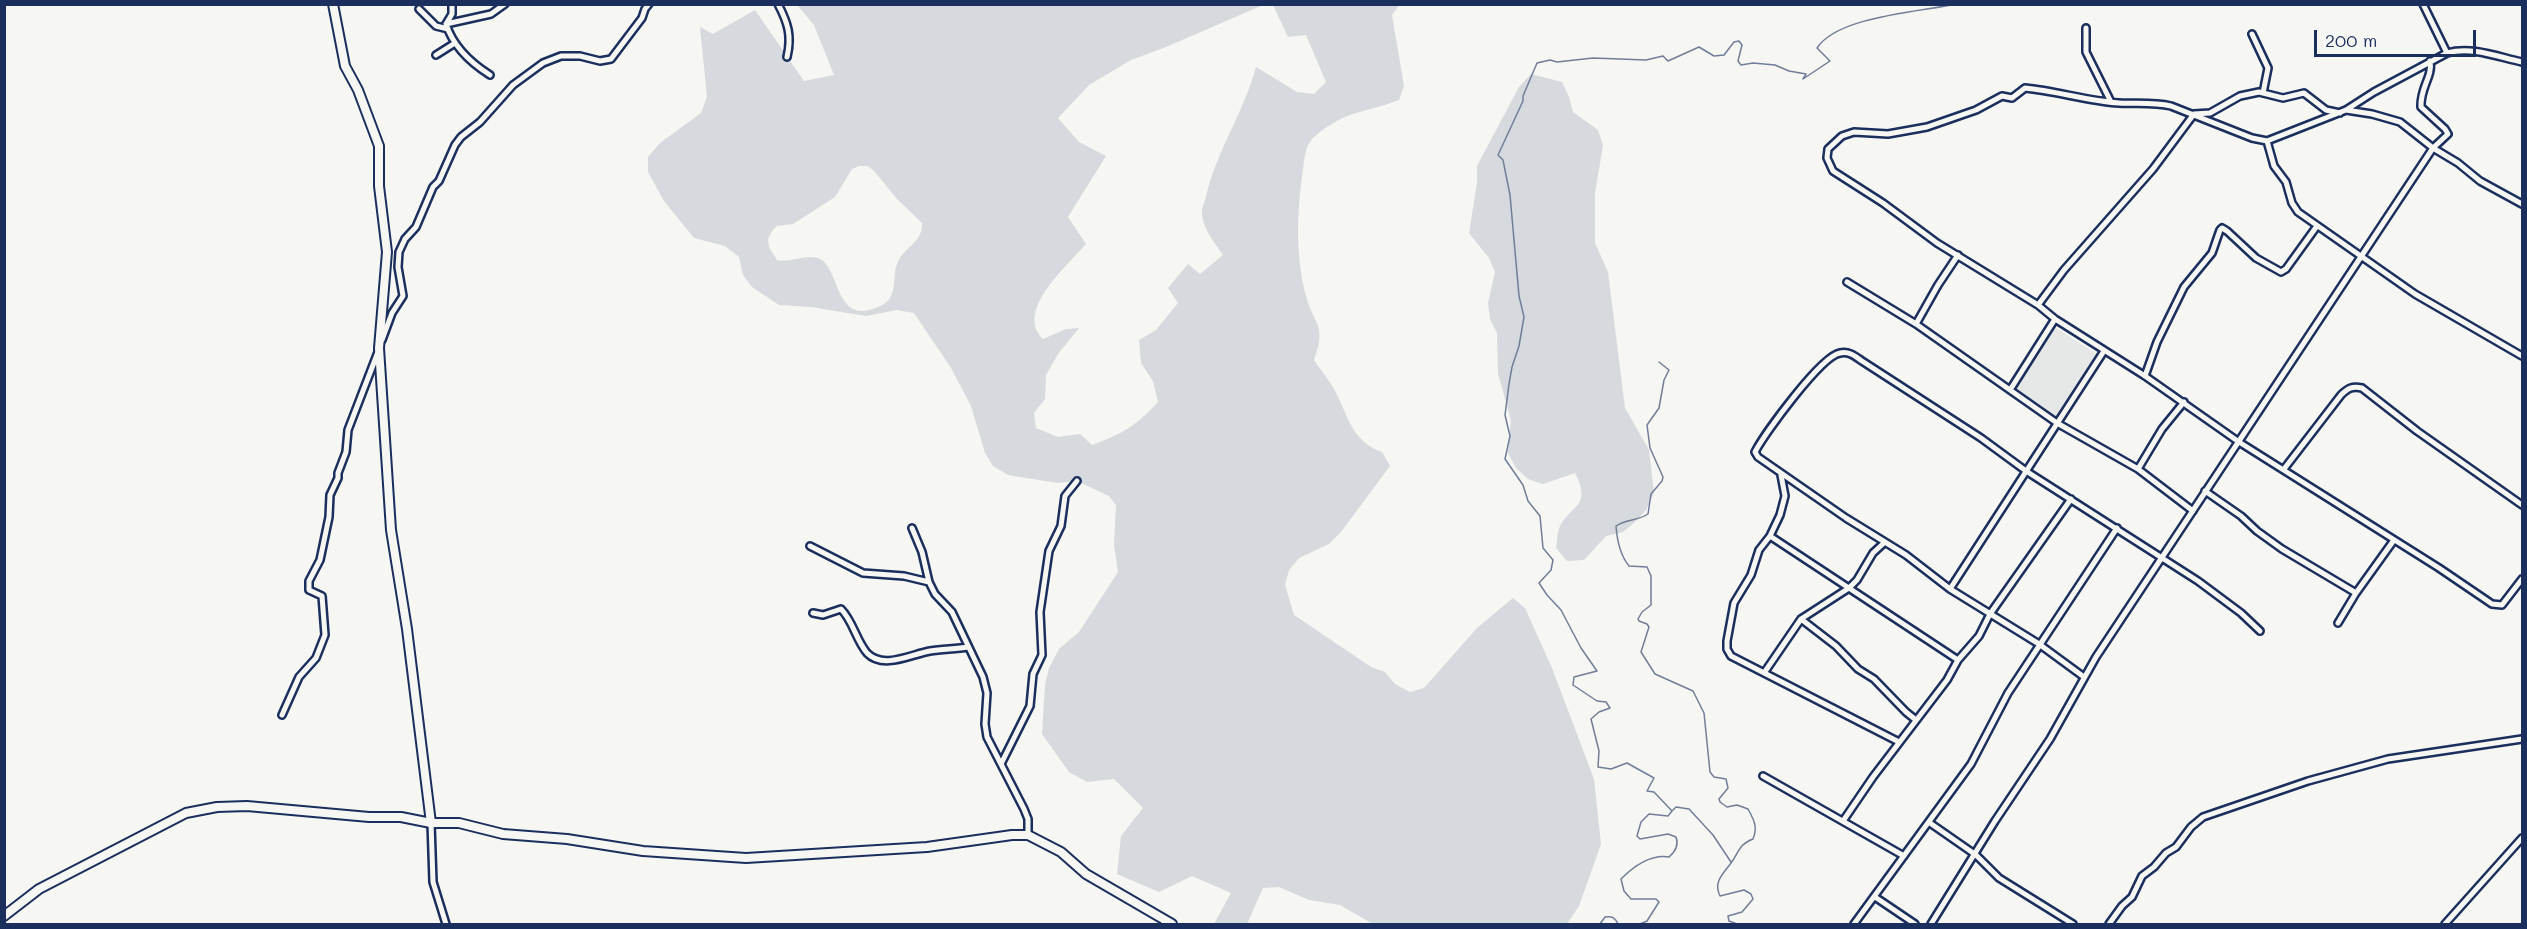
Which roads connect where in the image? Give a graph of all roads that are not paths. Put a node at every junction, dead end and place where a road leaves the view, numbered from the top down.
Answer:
1 (333, 4) edge
2 (452, 4) edge
3 (506, 4) edge
4 (650, 4) edge
5 (778, 4) edge
6 (2423, 4) edge
7 (419, 9) dead end
8 (447, 26) junction
9 (2086, 28) dead end
10 (2252, 33) dead end
11 (455, 43) junction
12 (2447, 53) junction
13 (436, 55) dead end
14 (787, 57) dead end
15 (2430, 61) junction
16 (2523, 62) edge
17 (490, 75) dead end
18 (2263, 93) junction
19 (2111, 102) junction
20 (2343, 112) junction
21 (2194, 114) junction
22 (2267, 141) junction
23 (2433, 148) junction
24 (2523, 204) edge
25 (2317, 226) junction
26 (1958, 255) junction
27 (2362, 257) junction
28 (1847, 282) dead end
29 (2038, 305) junction
30 (2055, 319) junction
31 (1916, 324) junction
32 (379, 348) junction
33 (2104, 351) junction
34 (2523, 356) edge
35 (2145, 376) junction
36 (2010, 390) junction
37 (2184, 402) junction
38 (2057, 423) junction
39 (2239, 442) junction
40 (2138, 469) junction
41 (2284, 469) junction
42 (2026, 471) junction
43 (1780, 473) junction
44 (1077, 481) dead end
45 (2205, 491) junction
46 (2071, 499) junction
47 (2523, 505) edge
48 (2193, 511) junction
49 (912, 528) dead end
50 (2117, 528) junction
51 (1770, 536) junction
52 (2394, 540) junction
53 (1885, 542) junction
54 (810, 546) dead end
55 (2161, 558) junction
56 (2523, 579) edge
57 (929, 582) junction
58 (1850, 588) junction
59 (1950, 589) junction
60 (2356, 593) junction
61 (813, 613) dead end
62 (1990, 614) junction
63 (1801, 619) junction
64 (2338, 623) dead end
65 (2260, 631) dead end
66 (2039, 644) junction
67 (968, 647) junction
68 (1958, 660) junction
69 (1764, 673) junction
70 (2085, 677) junction
71 (282, 716) dead end
72 (1916, 720) junction
73 (2523, 739) edge
74 (1899, 742) junction
75 (1001, 764) junction
76 (1763, 776) dead end
77 (1843, 821) junction
78 (431, 823) junction
79 (1930, 823) junction
80 (1028, 835) junction
81 (2523, 838) edge
82 (1976, 855) junction
83 (1904, 856) junction
84 (1875, 897) junction
85 (4, 916) edge
86 (446, 924) edge
87 (1172, 924) edge
88 (1854, 924) edge
89 (1915, 924) edge
90 (1931, 924) edge
91 (2073, 924) edge
92 (2109, 924) edge
93 (2445, 924) edge

1 - 32 street
2 - 8 street
3 - 8 street
4 - 32 street
5 - 14 street
6 - 12 street
7 - 8 street
8 - 11 street
9 - 19 street
10 - 18 street
11 - 13 street
11 - 17 street
12 - 15 street
12 - 16 street
15 - 20 street
15 - 23 street
18 - 20 street
18 - 21 street
19 - 21 street
19 - 26 street
20 - 22 street
20 - 23 street
21 - 22 street
21 - 29 street
22 - 25 street
23 - 24 street
23 - 27 street
25 - 27 street
25 - 35 street
26 - 29 street
26 - 31 street
27 - 34 street
27 - 39 street
28 - 31 street
29 - 30 street
30 - 33 street
30 - 36 street
31 - 36 street
32 - 71 street
32 - 78 street
33 - 35 street
33 - 38 street
35 - 37 street
36 - 38 street
37 - 39 street
37 - 40 street
38 - 40 street
38 - 42 street
39 - 41 street
39 - 45 street
40 - 48 street
41 - 47 street
41 - 52 street
42 - 43 street
42 - 46 street
42 - 59 street
43 - 51 street
43 - 53 street
44 - 75 street
45 - 48 street
45 - 60 street
46 - 50 street
46 - 62 street
48 - 55 street
49 - 57 street
50 - 55 street
50 - 66 street
51 - 58 street
51 - 69 street
52 - 56 street
52 - 60 street
53 - 58 street
53 - 59 street
54 - 57 street
55 - 65 street
55 - 70 street
57 - 67 street
58 - 63 street
58 - 68 street
59 - 62 street
60 - 64 street
61 - 67 street
62 - 66 street
62 - 68 street
63 - 69 street
63 - 72 street
66 - 70 street
66 - 79 street
67 - 75 street
68 - 72 street
69 - 74 street
70 - 82 street
72 - 74 street
73 - 92 street
74 - 77 street
75 - 80 street
76 - 77 street
77 - 83 street
78 - 80 street
78 - 85 street
78 - 86 street
79 - 82 street
79 - 83 street
80 - 87 street
81 - 93 street
82 - 90 street
82 - 91 street
83 - 84 street
84 - 88 street
84 - 89 street

